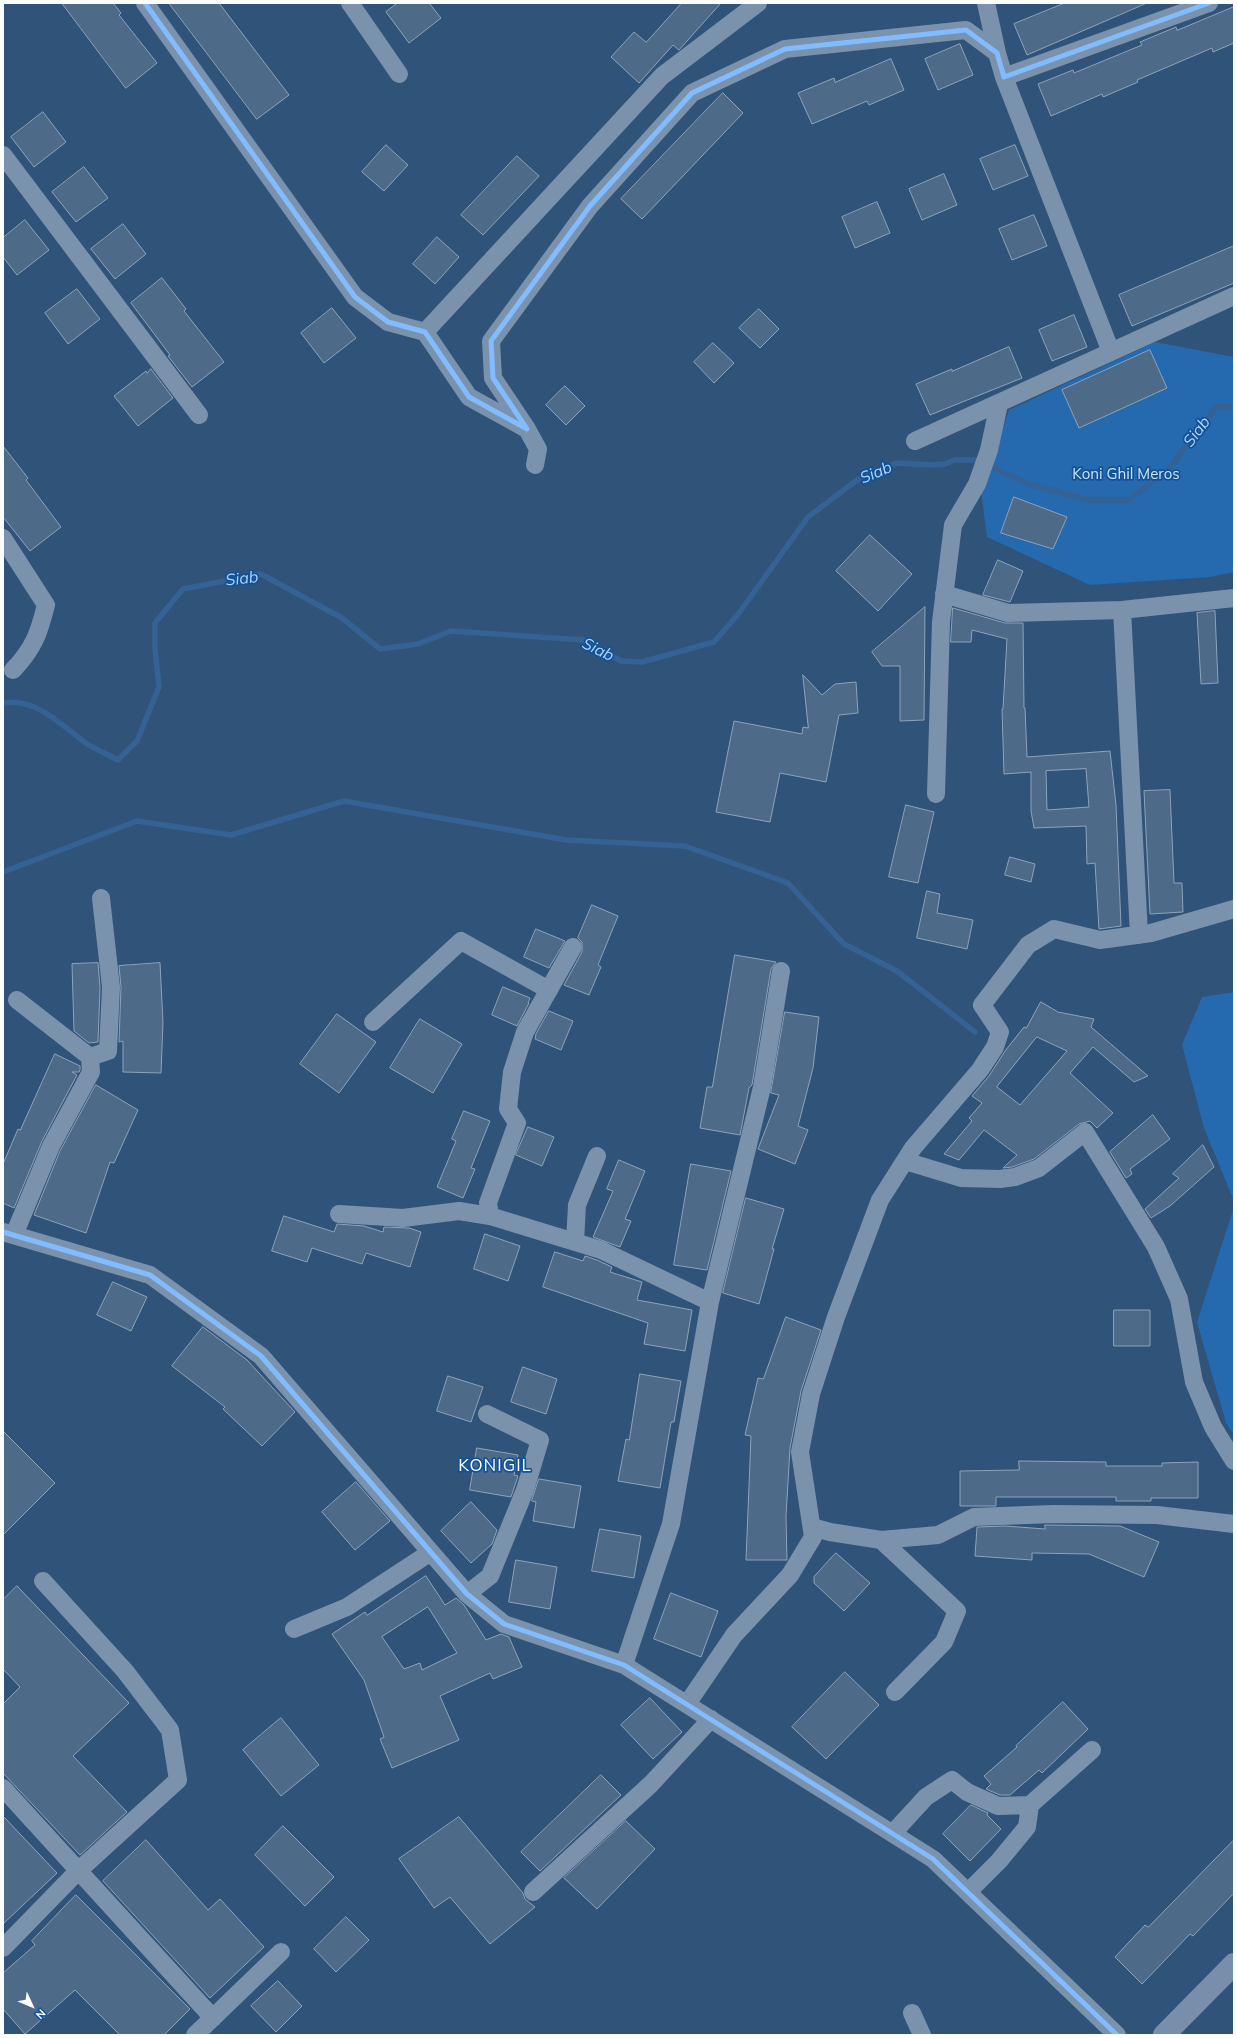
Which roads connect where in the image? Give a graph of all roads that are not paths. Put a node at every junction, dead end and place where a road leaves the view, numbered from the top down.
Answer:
1 (145, 3) edge
2 (350, 3) edge
3 (758, 3) edge
4 (986, 3) edge
5 (1209, 3) edge
6 (997, 53) junction
7 (399, 74) dead end
8 (1004, 77) junction
9 (3, 155) edge
10 (1234, 296) edge
11 (425, 332) junction
12 (1111, 352) junction
13 (999, 404) junction
14 (199, 415) dead end
15 (527, 429) junction
16 (915, 441) dead end
17 (535, 465) dead end
18 (3, 538) edge
19 (944, 594) junction
20 (1234, 598) edge
21 (1122, 610) junction
22 (13, 670) dead end
23 (936, 794) dead end
24 (101, 898) dead end
25 (1234, 909) edge
26 (1139, 935) junction
27 (573, 947) dead end
28 (781, 971) dead end
29 (549, 990) junction
30 (17, 1000) dead end
31 (373, 1022) dead end
32 (90, 1057) junction
33 (597, 1156) dead end
34 (905, 1161) junction
35 (339, 1214) dead end
36 (490, 1216) junction
37 (8, 1234) edge
38 (575, 1242) junction
39 (710, 1302) junction
40 (487, 1414) dead end
41 (1234, 1461) edge
42 (1234, 1524) edge
43 (812, 1528) junction
44 (881, 1540) junction
45 (431, 1552) junction
46 (43, 1581) dead end
47 (467, 1594) junction
48 (294, 1629) dead end
49 (624, 1665) junction
50 (895, 1692) dead end
51 (687, 1704) junction
52 (711, 1719) junction
53 (1092, 1750) dead end
54 (3, 1788) edge
55 (1030, 1805) junction
56 (893, 1833) junction
57 (78, 1871) junction
58 (532, 1892) dead end
59 (968, 1892) junction
60 (3, 1948) edge
61 (281, 1952) dead end
62 (1232, 1969) edge
63 (912, 2013) dead end
64 (213, 2018) junction
65 (195, 2035) edge
66 (922, 2035) edge
67 (1116, 2035) edge
68 (1164, 2035) edge

1 - 11 street
2 - 7 street
3 - 11 street
4 - 6 street
5 - 8 street
6 - 8 street
6 - 15 street
8 - 12 street
9 - 14 street
10 - 12 street
11 - 15 street
12 - 13 street
13 - 16 street
13 - 19 street
15 - 17 street
18 - 22 street
19 - 21 street
19 - 23 street
20 - 21 street
21 - 26 street
24 - 32 street
25 - 26 street
26 - 34 street
27 - 29 street
28 - 39 street
29 - 31 street
29 - 36 street
30 - 32 street
32 - 37 street
33 - 38 street
34 - 41 street
34 - 43 street
35 - 36 street
36 - 38 street
37 - 45 street
38 - 39 street
39 - 49 street
40 - 47 street
42 - 44 street
43 - 44 street
43 - 51 street
44 - 50 street
45 - 47 street
45 - 48 street
46 - 57 street
47 - 49 street
49 - 51 street
51 - 52 street
52 - 56 street
52 - 58 street
53 - 55 street
54 - 57 street
55 - 56 street
55 - 59 street
56 - 59 street
57 - 60 street
57 - 64 street
59 - 67 street
61 - 64 street
62 - 68 main road
63 - 66 street
64 - 65 street

